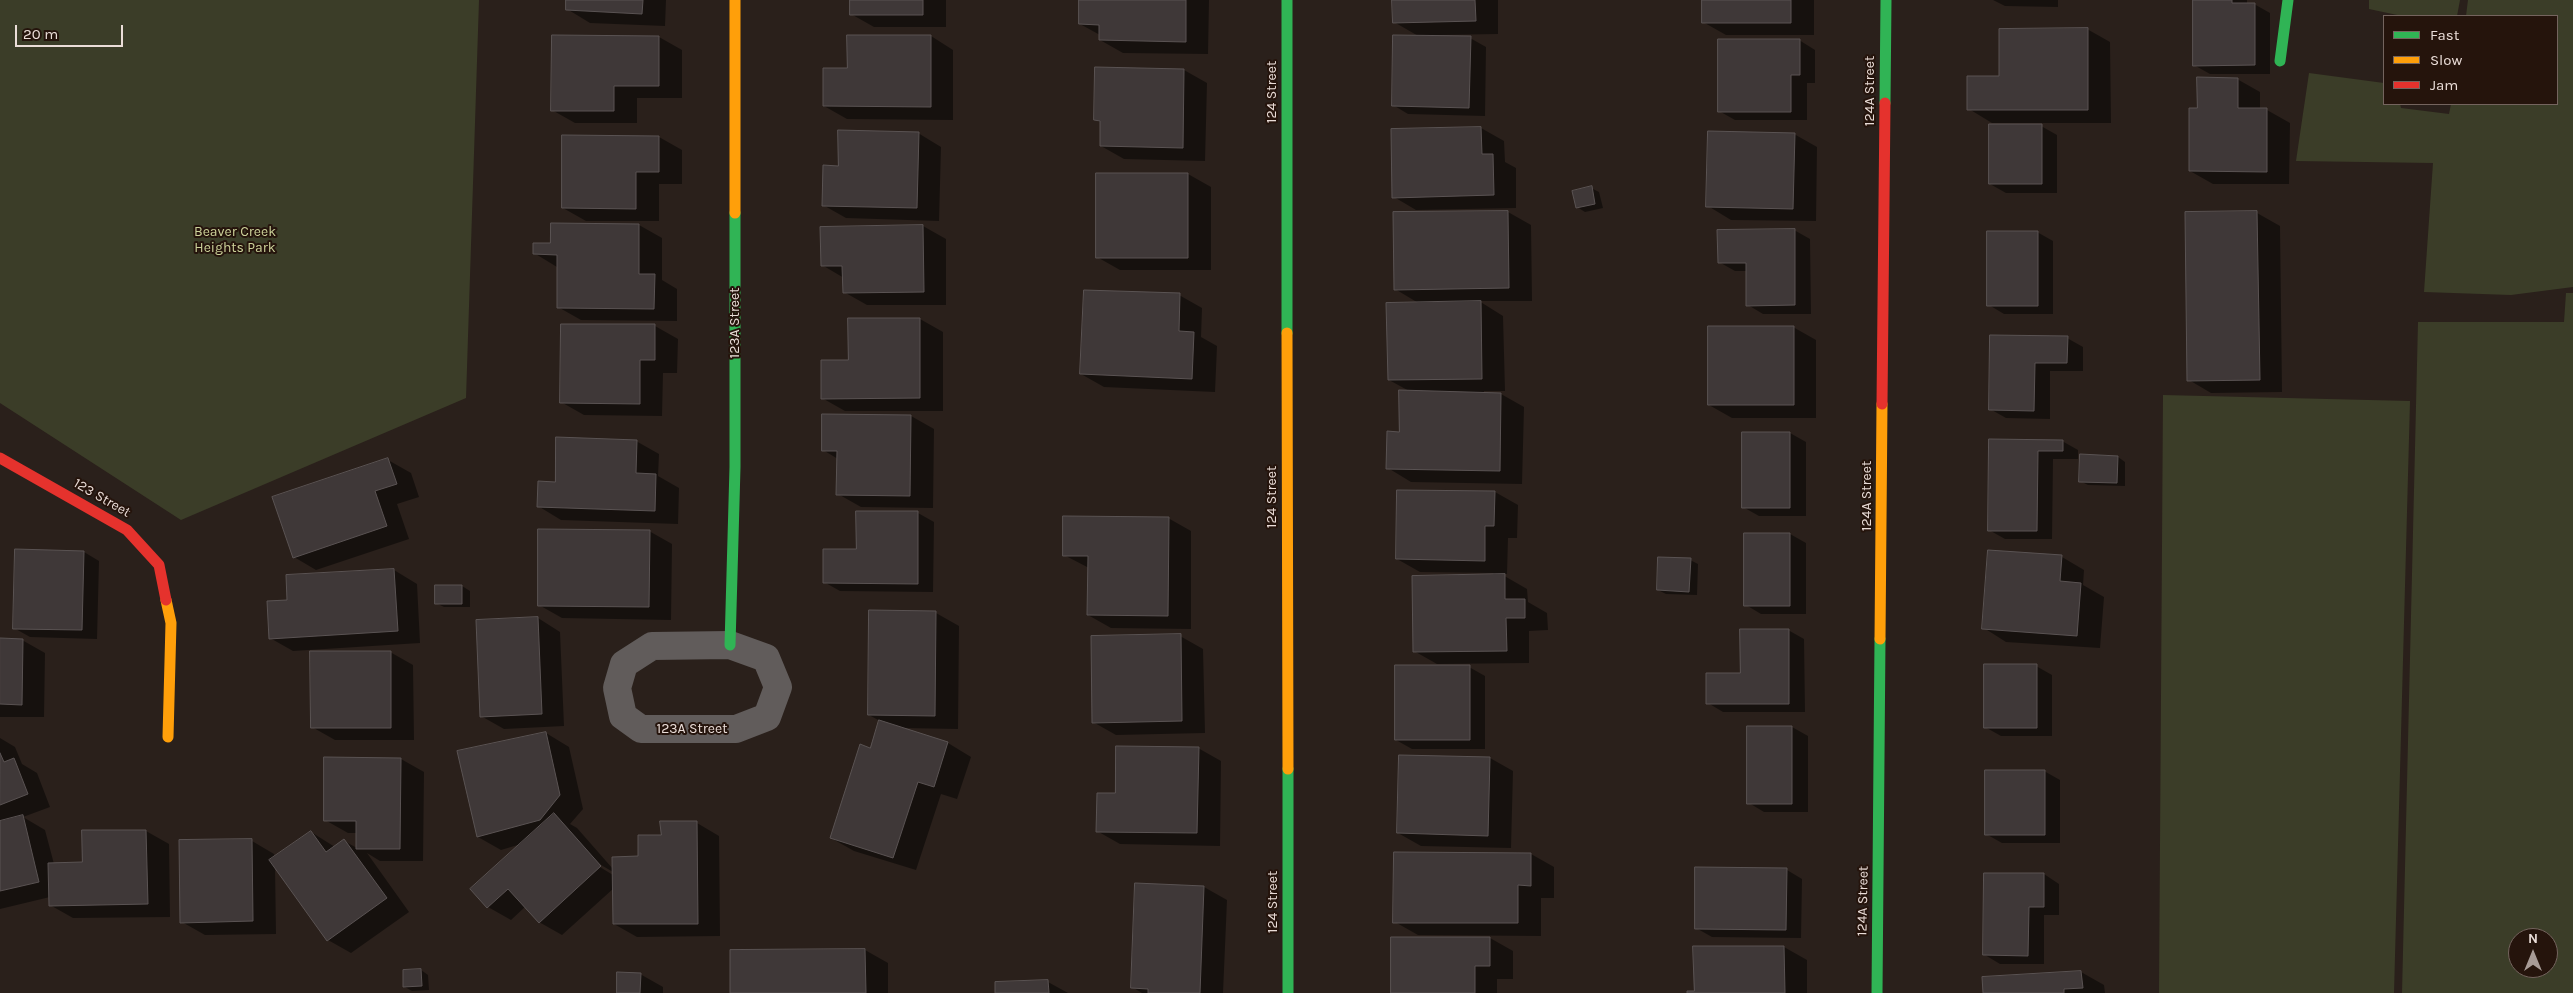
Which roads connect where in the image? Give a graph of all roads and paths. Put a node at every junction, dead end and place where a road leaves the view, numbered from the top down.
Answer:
1 (735, 0) edge
2 (1287, 0) edge
3 (1886, 0) edge
4 (2288, 0) edge
5 (2280, 61) dead end
6 (0, 458) edge
7 (730, 645) junction
8 (168, 737) dead end
9 (1288, 993) edge
10 (1877, 993) edge

1 - 7 street, 123A Street
2 - 9 street, 124 Street
3 - 10 street, 124A Street
4 - 5 street
6 - 8 street, 123 Street
7 - 7 street, 123A Street

